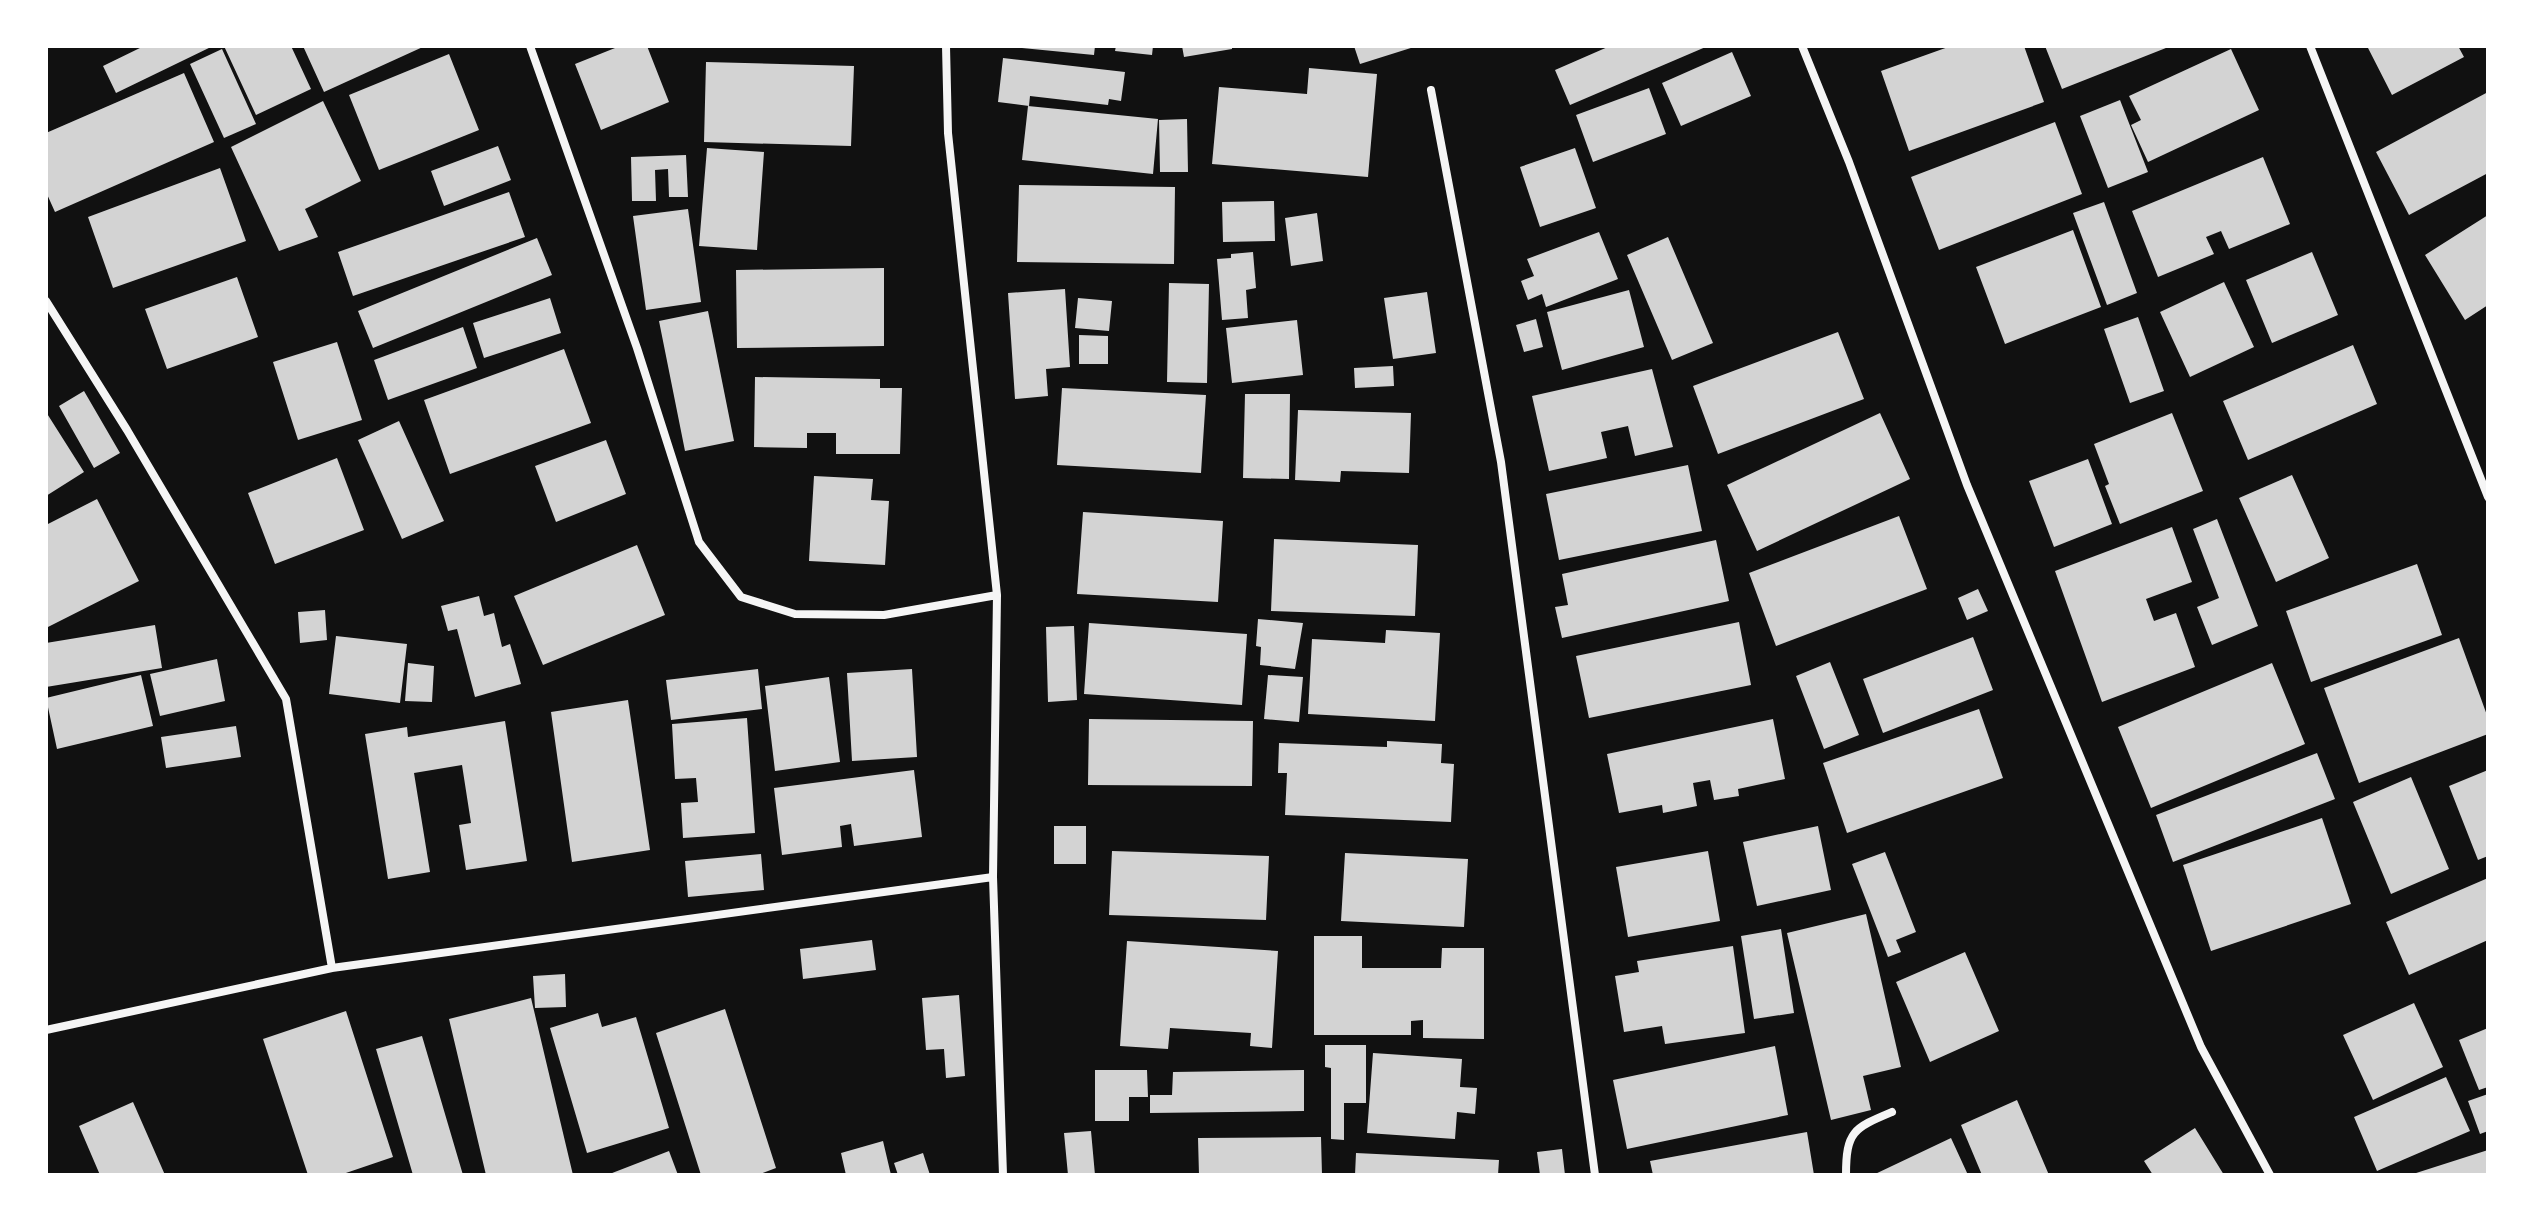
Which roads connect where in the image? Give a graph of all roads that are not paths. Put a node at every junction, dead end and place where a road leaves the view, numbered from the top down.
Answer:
1 (530, 46) edge
2 (946, 46) edge
3 (1802, 46) edge
4 (2310, 46) edge
5 (1431, 90) dead end
6 (46, 301) edge
7 (2488, 497) edge
8 (997, 595) junction
9 (993, 877) junction
10 (332, 968) junction
11 (46, 1030) edge
12 (1892, 1112) dead end
13 (1003, 1175) edge
14 (1595, 1175) edge
15 (1846, 1175) edge
16 (2270, 1175) edge

1 - 8 street
2 - 8 street
3 - 16 street
4 - 7 street
5 - 14 street
6 - 10 street
8 - 9 street
9 - 10 street
9 - 13 street
10 - 11 street
12 - 15 street

